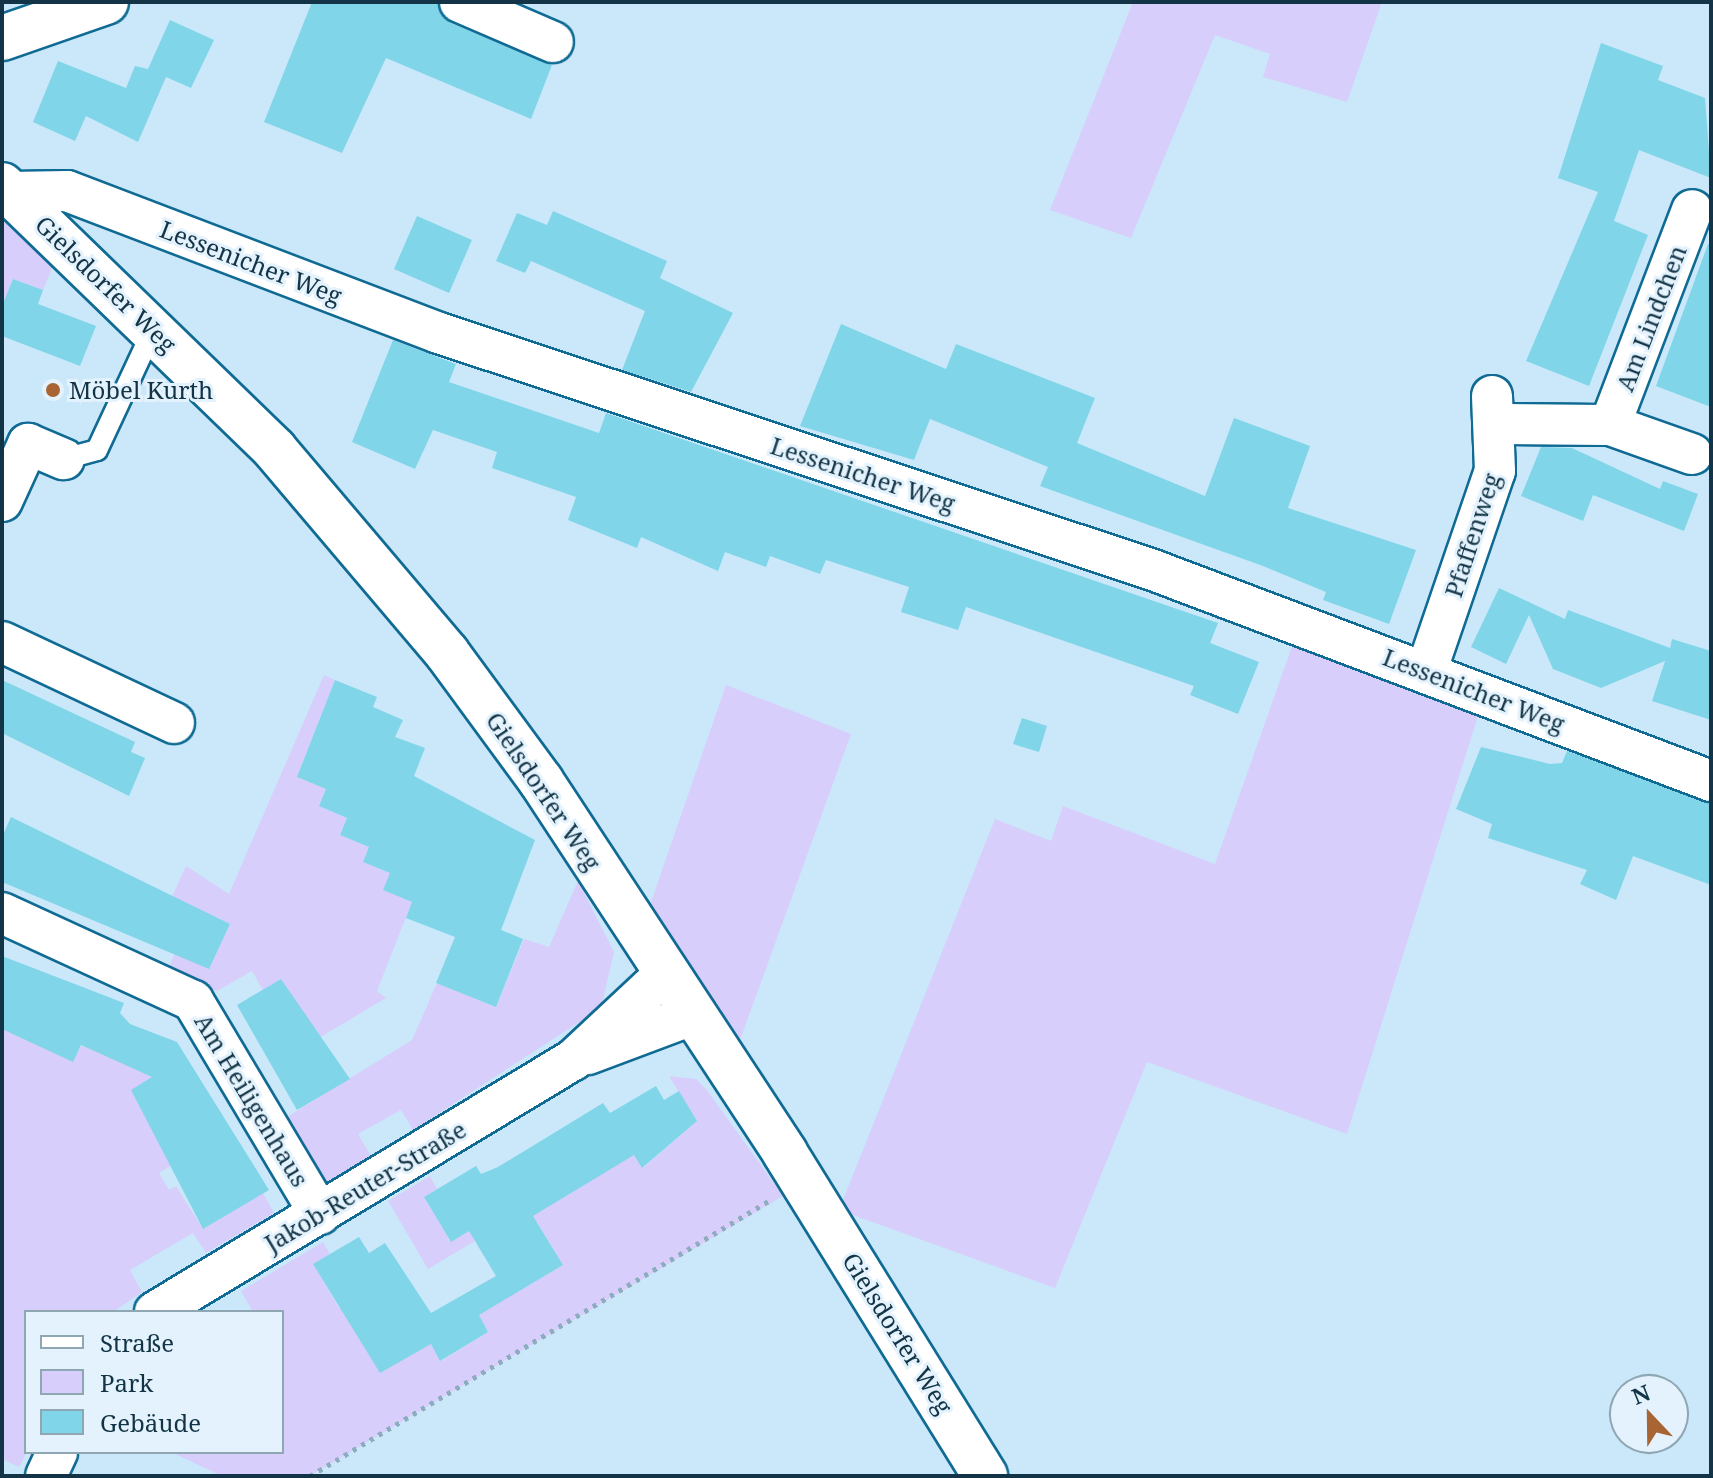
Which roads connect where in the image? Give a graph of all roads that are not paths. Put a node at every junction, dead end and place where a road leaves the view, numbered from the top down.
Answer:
1 (106, 2) edge
2 (460, 2) edge
3 (2, 38) edge
4 (553, 42) dead end
5 (6, 188) edge
6 (1692, 210) dead end
7 (153, 330) junction
8 (1610, 425) junction
9 (1692, 454) dead end
10 (64, 459) joint
11 (2, 501) edge
12 (2, 642) edge
13 (1426, 672) junction
14 (174, 723) dead end
15 (1711, 781) edge
16 (2, 913) edge
17 (665, 974) junction
18 (692, 1015) junction
19 (573, 1060) junction
20 (320, 1214) junction
21 (158, 1310) edge
22 (56, 1454) edge
23 (46, 1476) edge
24 (985, 1476) edge

1 - 3 street
2 - 4 street
5 - 7 street, Gielsdorfer Weg
5 - 13 street, Lessenicher Weg
6 - 8 street, Am Lindchen
7 - 10 lane
7 - 17 street, Gielsdorfer Weg
8 - 9 street
8 - 13 street, Pfaffenweg
10 - 11 street
12 - 14 street
13 - 15 street, Lessenicher Weg
16 - 20 street, Am Heiligenhaus
17 - 18 street, Gielsdorfer Weg
17 - 19 street, Jakob-Reuter-Straße
18 - 19 street, Jakob-Reuter-Straße
18 - 24 street, Gielsdorfer Weg
19 - 20 street, Jakob-Reuter-Straße
20 - 21 street, Jakob-Reuter-Straße
22 - 23 street

